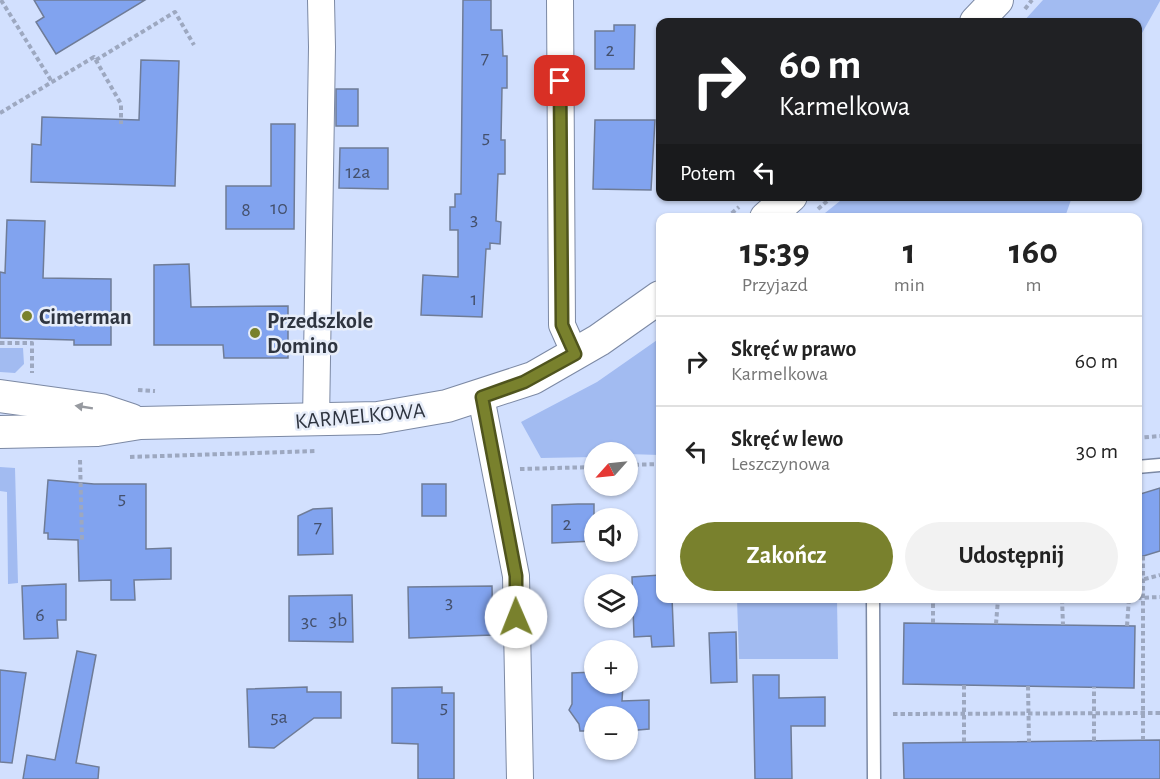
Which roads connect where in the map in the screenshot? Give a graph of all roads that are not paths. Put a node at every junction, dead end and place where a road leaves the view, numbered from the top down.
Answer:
1 (321, 0) edge
2 (560, 0) edge
3 (998, 0) edge
4 (980, 18) edge
5 (804, 203) edge
6 (779, 213) edge
7 (656, 300) edge
8 (575, 354) junction
9 (0, 396) edge
10 (482, 397) junction
11 (316, 421) junction
12 (140, 423) junction
13 (0, 432) edge
14 (1160, 465) edge
15 (1142, 467) edge
16 (873, 603) edge
17 (520, 779) edge
18 (874, 779) edge

1 - 11 street
2 - 8 street
3 - 4 street
5 - 6 street
7 - 8 street, KARMELKOWA
8 - 10 street, KARMELKOWA
12 -> 9 street, KARMELKOWA
10 - 11 street, KARMELKOWA
10 - 17 street
11 - 12 street, KARMELKOWA
12 - 13 street, KARMELKOWA
14 - 15 lane
16 - 18 lane

